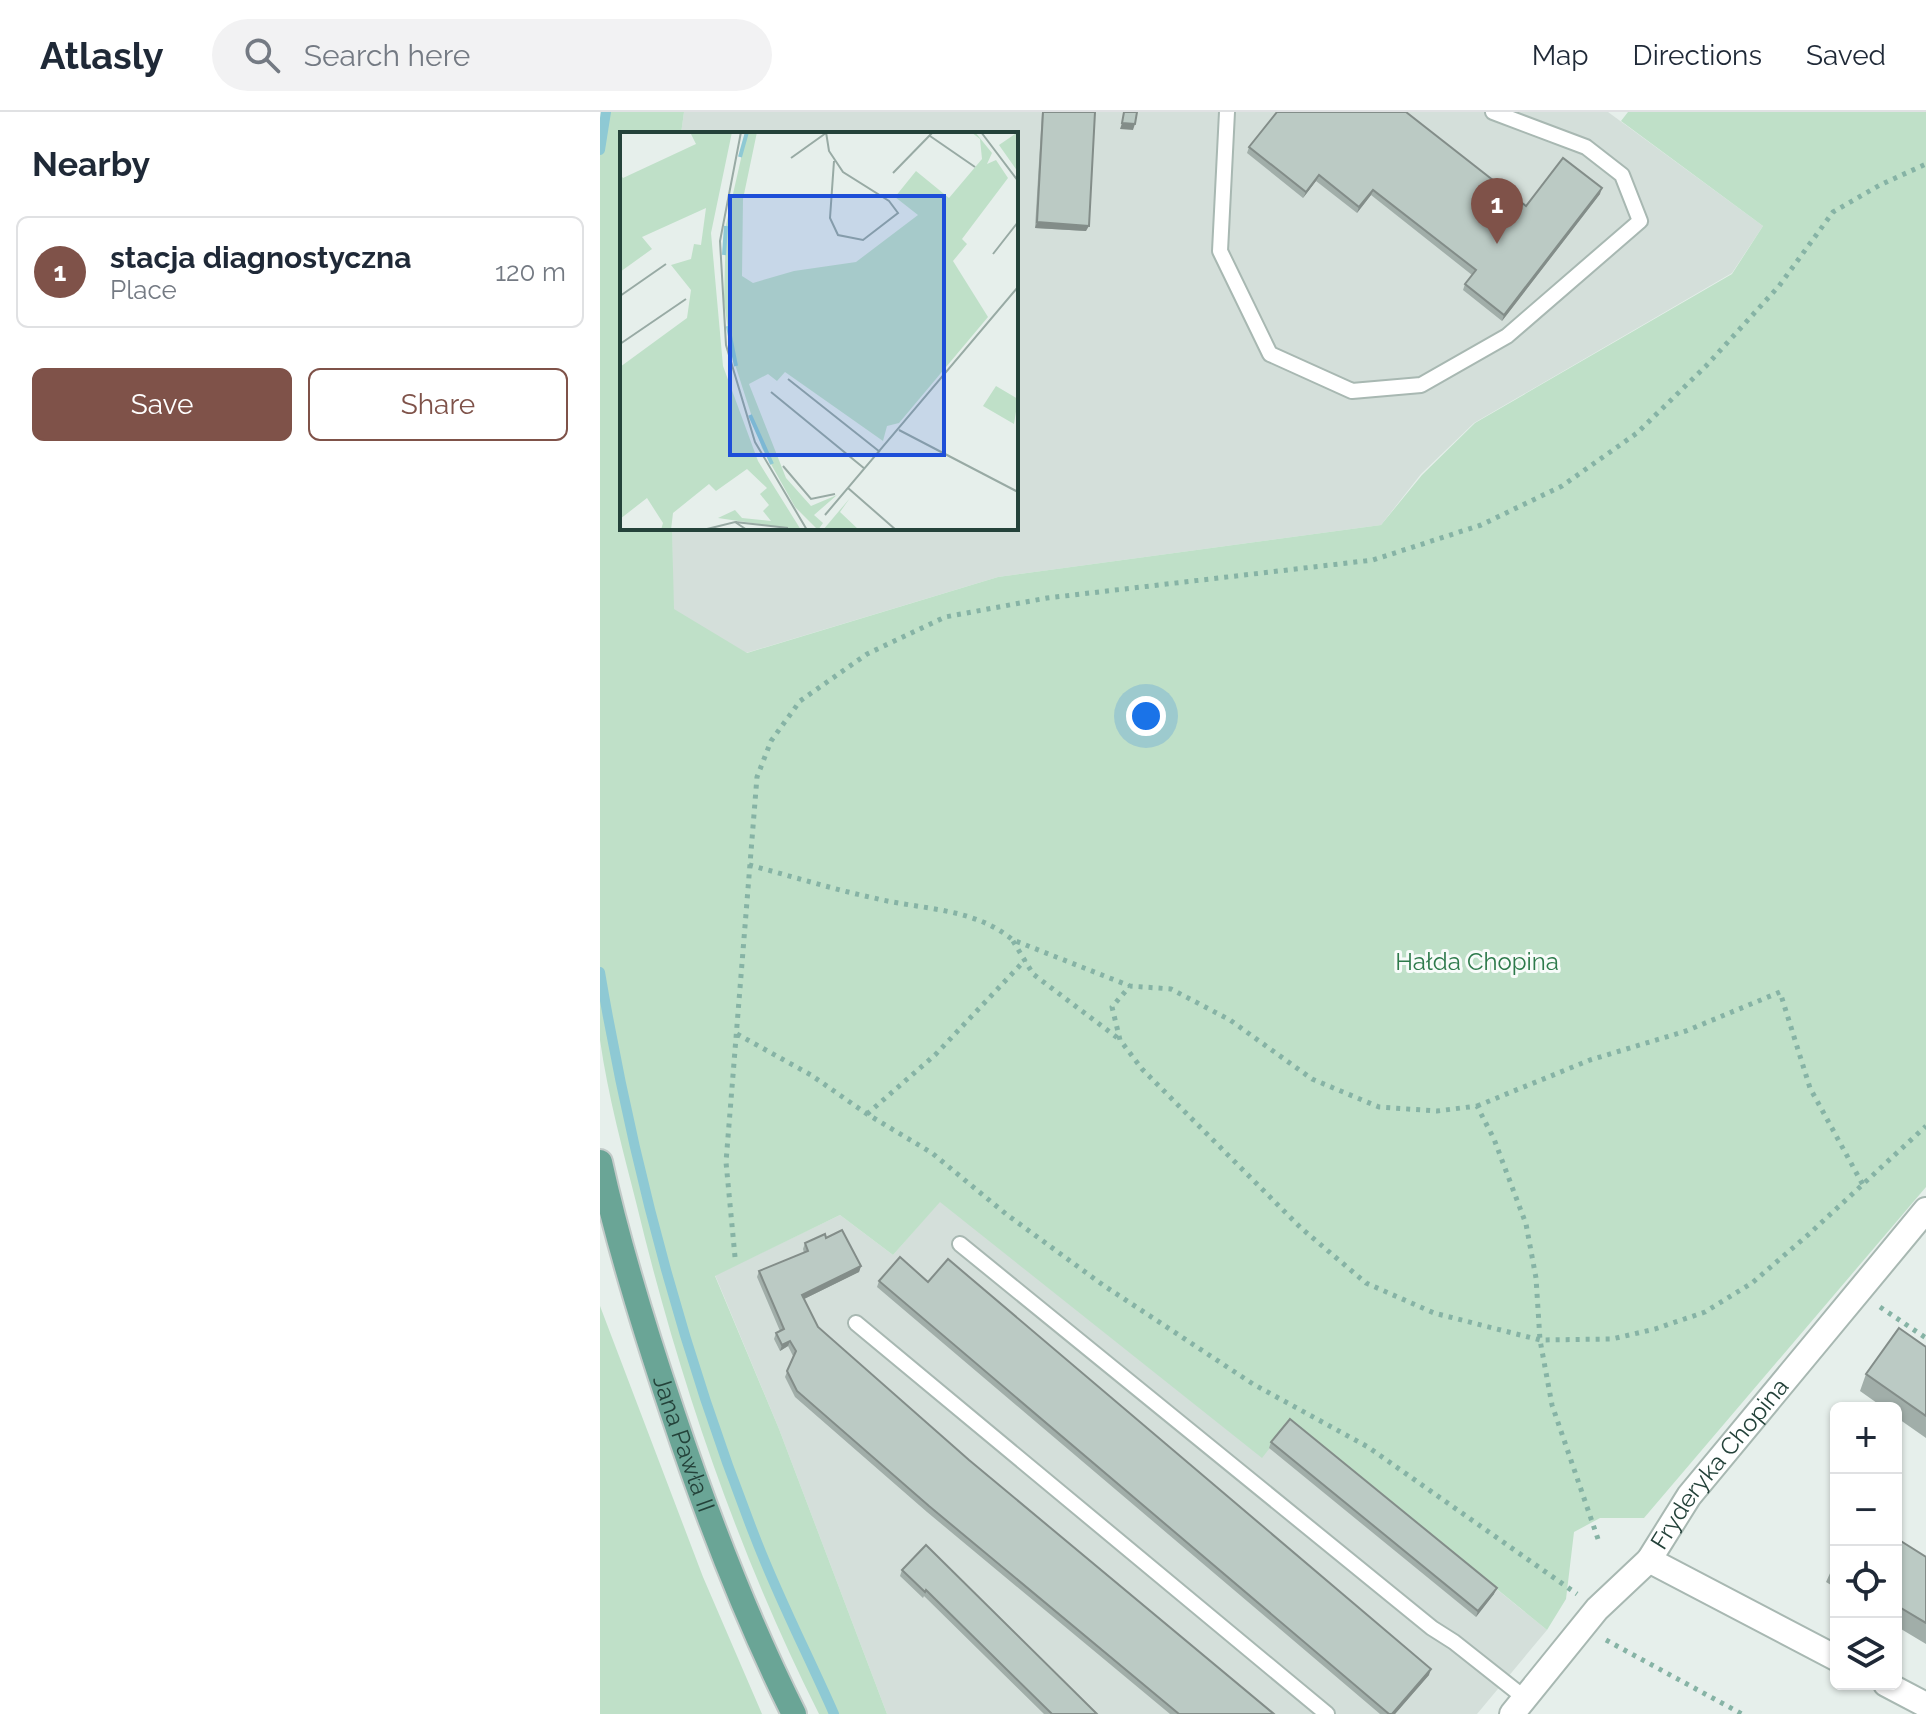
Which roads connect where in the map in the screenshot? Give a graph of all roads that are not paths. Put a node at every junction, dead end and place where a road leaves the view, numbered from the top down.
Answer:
1 (1227, 112) edge
2 (1493, 112) edge
3 (600, 1162) edge
4 (1926, 1210) edge
5 (960, 1244) dead end
6 (856, 1323) dead end
7 (1649, 1560) junction
8 (1830, 1655) edge
9 (1897, 1690) edge
10 (1926, 1705) edge
11 (1519, 1706) edge
12 (794, 1714) edge
13 (1327, 1714) edge

1 - 2 lane
3 - 12 main road, Jana Pawła II
4 - 7 street, Fryderyka Chopina
5 - 11 lane
6 - 13 lane
7 - 8 street
7 - 11 street, Fryderyka Chopina
9 - 10 street

